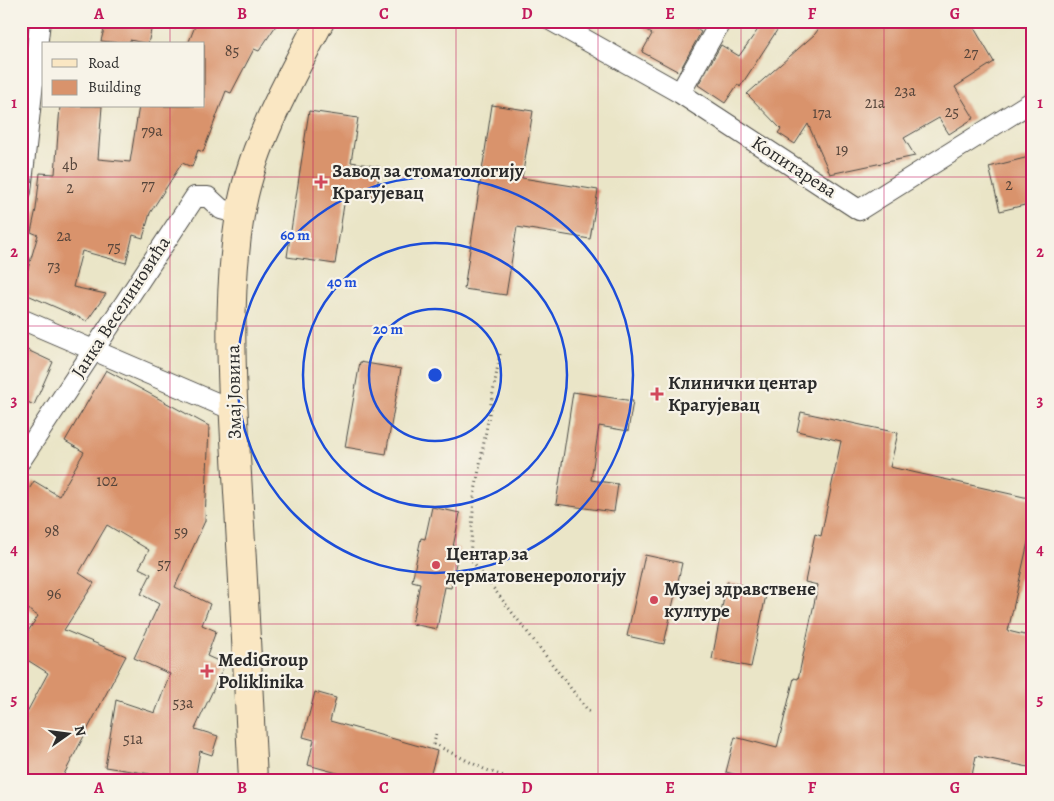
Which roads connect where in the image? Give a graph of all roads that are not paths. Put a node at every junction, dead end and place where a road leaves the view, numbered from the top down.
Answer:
1 (40, 21) edge
2 (320, 21) edge
3 (552, 21) edge
4 (721, 21) edge
5 (680, 93) junction
6 (1033, 101) edge
7 (21, 191) edge
8 (240, 214) junction
9 (21, 318) edge
10 (93, 350) junction
11 (233, 410) junction
12 (21, 460) edge
13 (254, 780) edge

1 - 7 street
2 - 8 main road, Змај Јовина
3 - 5 street, Копитарева
4 - 5 street
5 - 6 street, Копитарева
8 - 10 street, Јанка Веселиновића
8 - 11 main road, Змај Јовина
9 - 10 street
10 - 11 street
10 - 12 street, Јанка Веселиновића
11 - 13 main road, Змај Јовина

